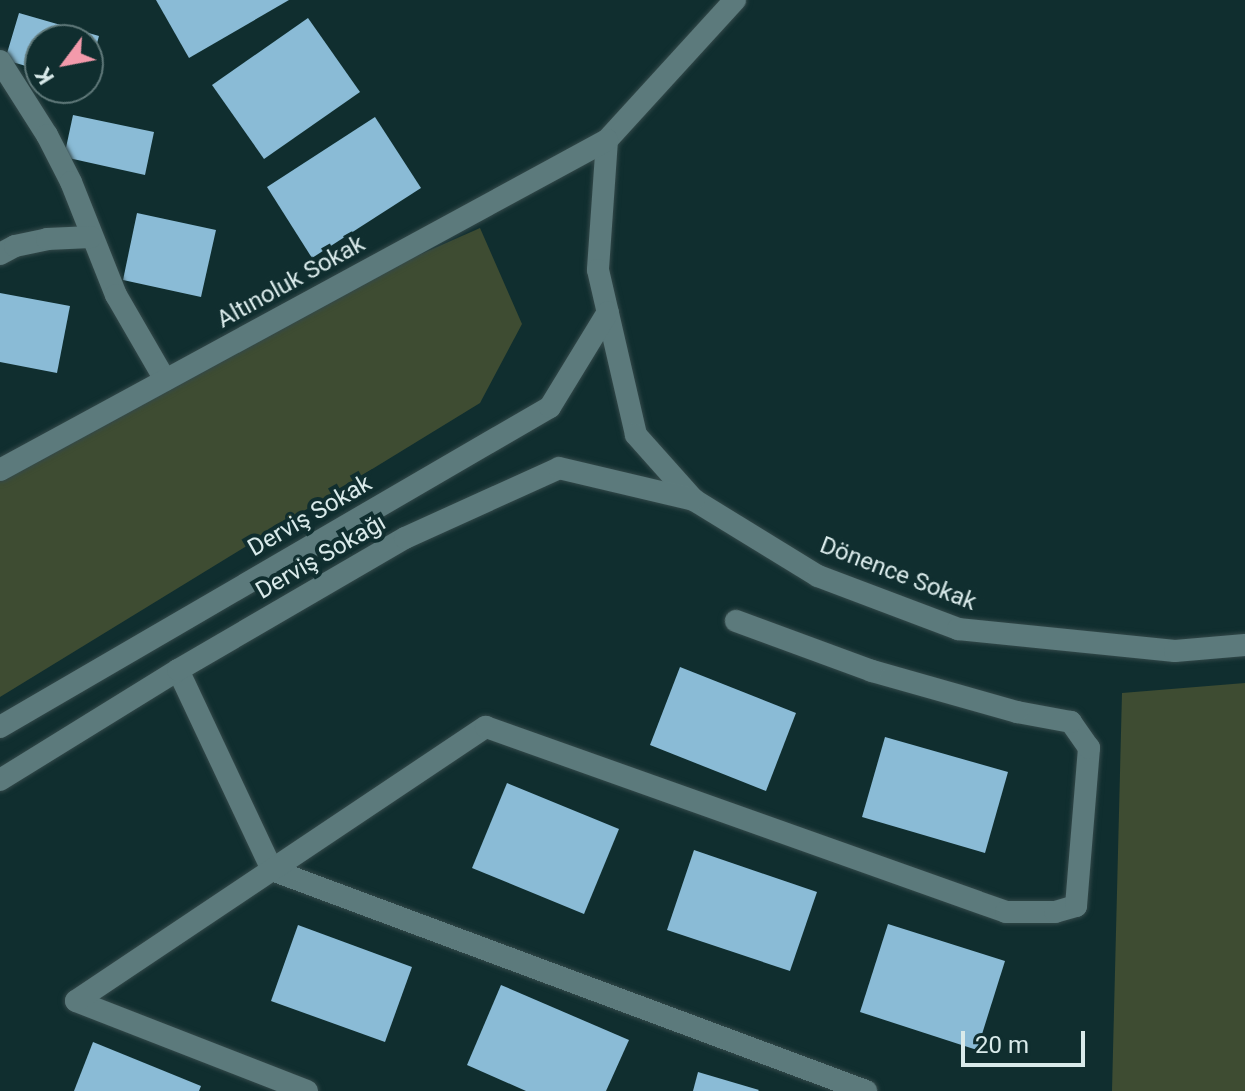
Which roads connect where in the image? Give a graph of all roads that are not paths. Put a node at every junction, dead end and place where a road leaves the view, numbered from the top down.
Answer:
1 (735, 0) edge
2 (0, 61) edge
3 (607, 140) junction
4 (91, 237) junction
5 (0, 254) edge
6 (608, 312) junction
7 (165, 380) junction
8 (0, 470) edge
9 (694, 500) junction
10 (736, 621) dead end
11 (1245, 645) edge
12 (178, 670) junction
13 (0, 727) edge
14 (0, 780) edge
15 (272, 870) junction
16 (307, 1091) edge
17 (866, 1091) edge

1 - 3 street
2 - 4 street
3 - 6 street, Dönence Sokak
3 - 7 street, Altınoluk Sokak
4 - 5 street
4 - 7 street
6 - 9 street, Dönence Sokak
6 - 13 street, Derviş Sokak
7 - 8 street, Altınoluk Sokak
9 - 11 street, Dönence Sokak
9 - 12 street, Derviş Sokağı
10 - 15 street
12 - 14 street, Derviş Sokağı
12 - 15 street
15 - 16 street
15 - 17 street

